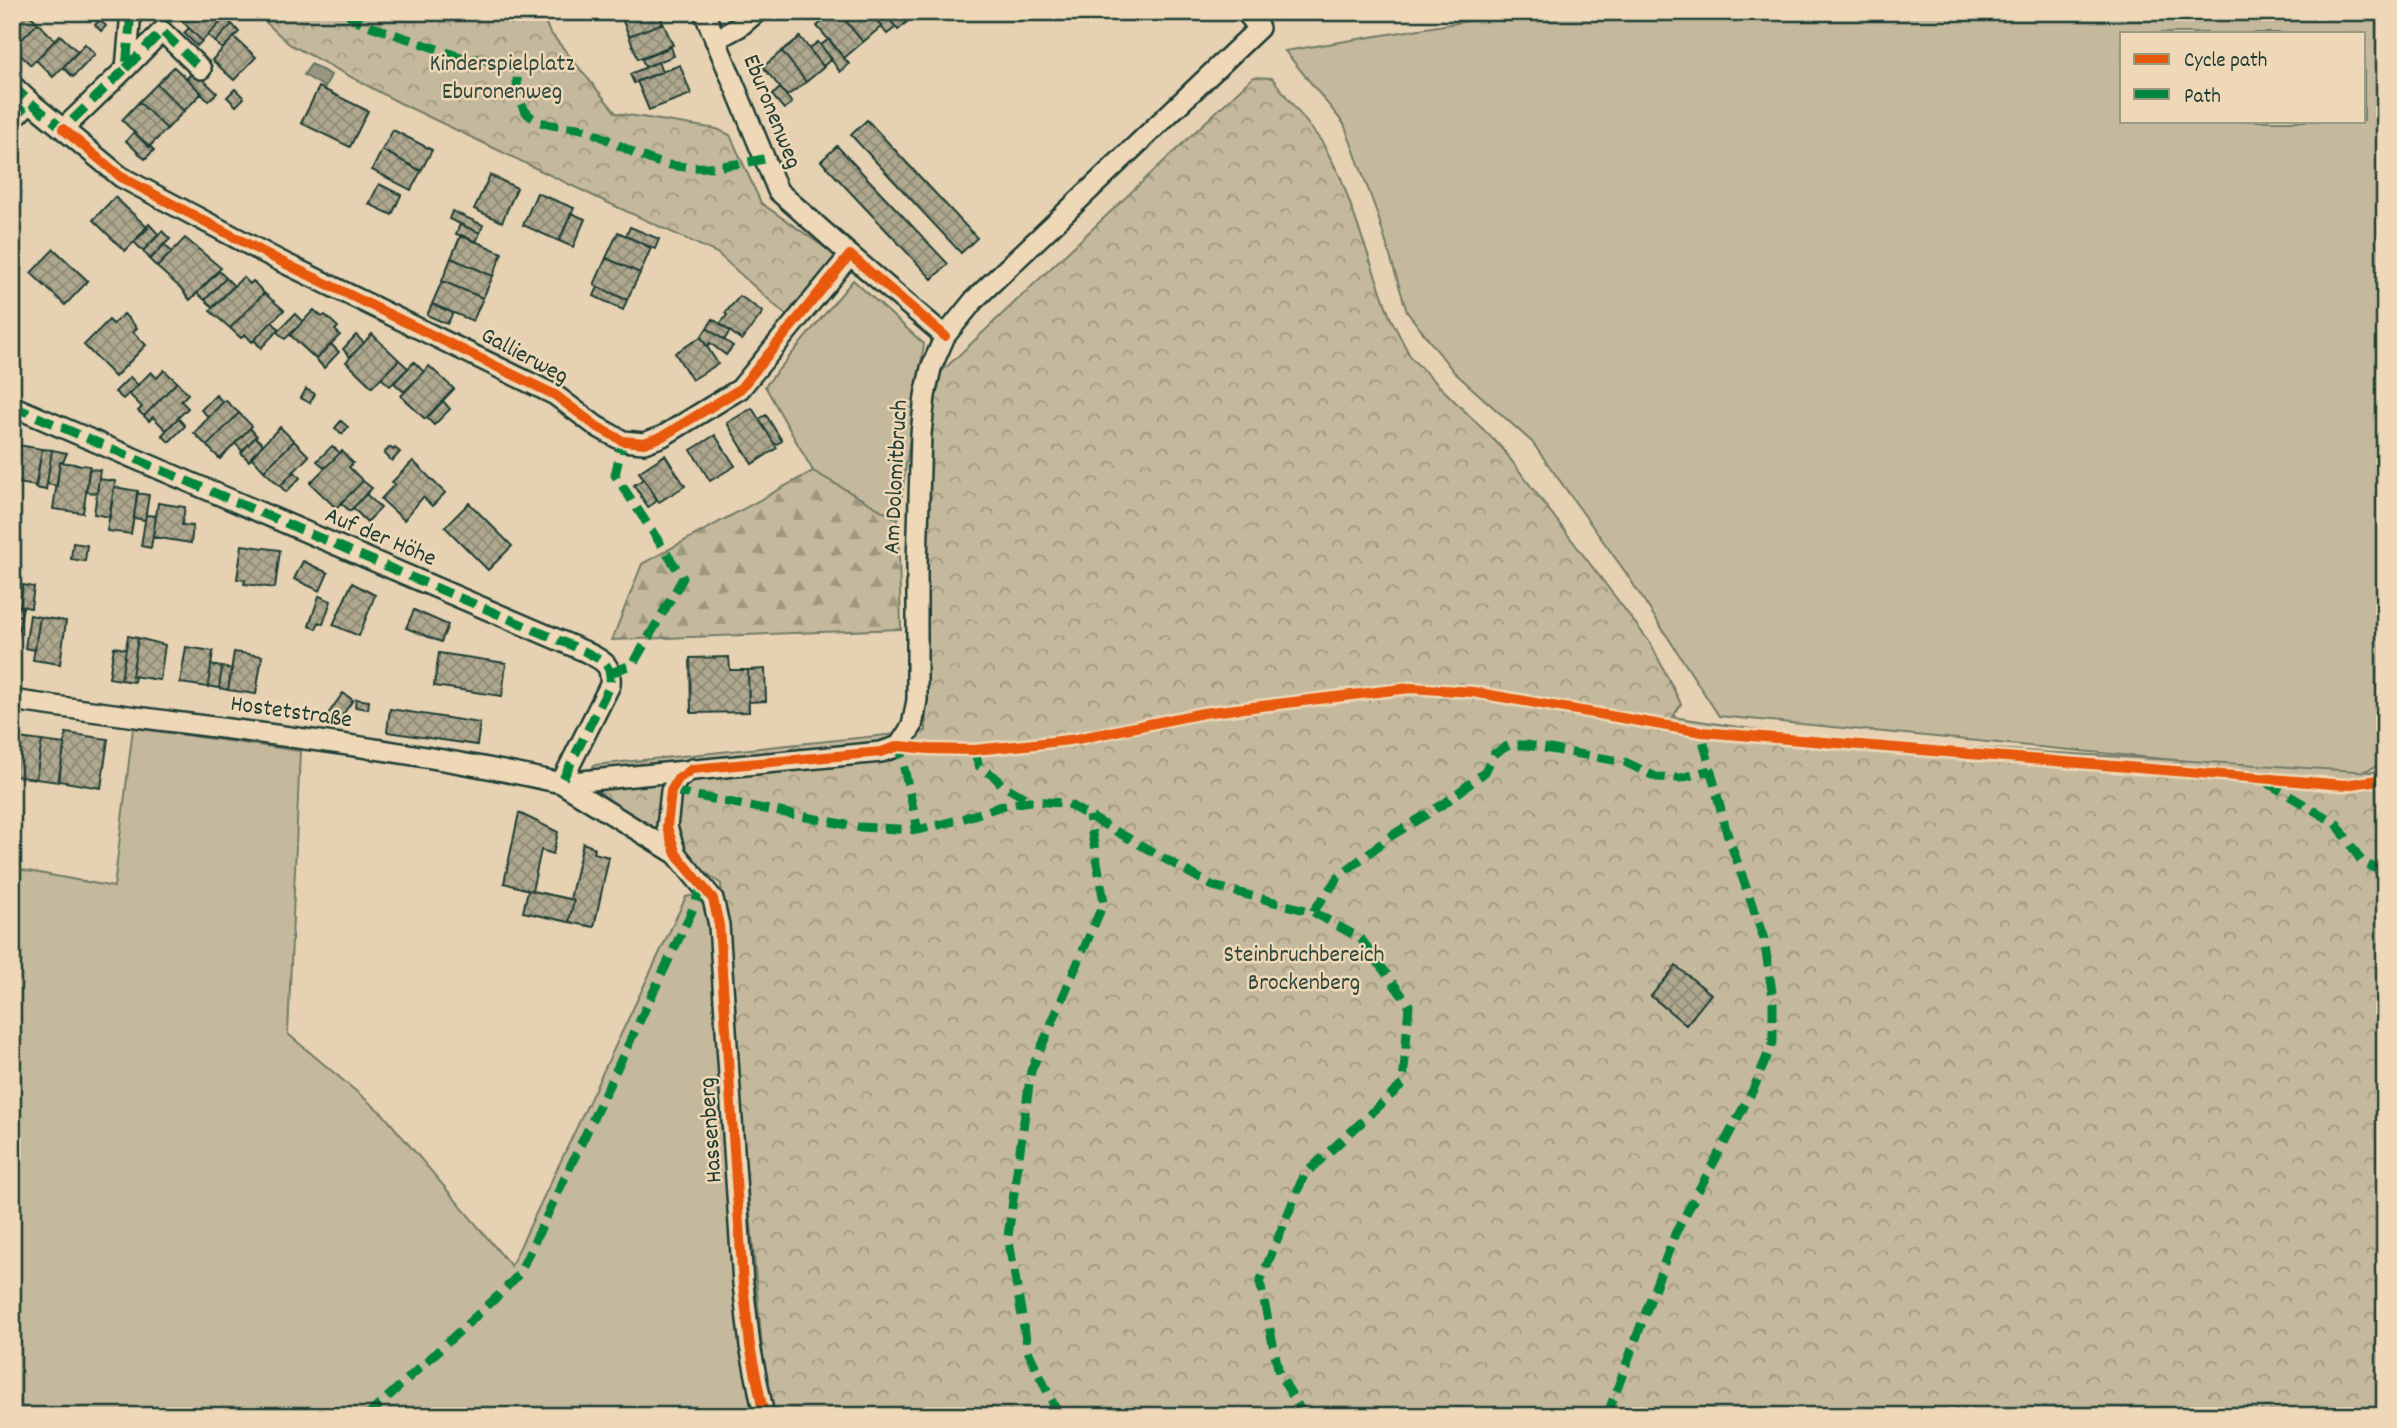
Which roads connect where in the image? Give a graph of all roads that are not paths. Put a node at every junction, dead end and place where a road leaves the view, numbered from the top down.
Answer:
1 (131, 12) edge
2 (704, 12) edge
3 (757, 12) edge
4 (1246, 12) edge
5 (716, 40) junction
6 (125, 68) junction
7 (201, 69) dead end
8 (12, 85) edge
9 (30, 102) junction
10 (12, 120) edge
11 (64, 129) junction
12 (850, 255) junction
13 (945, 336) junction
14 (12, 406) edge
15 (12, 700) edge
16 (795, 759) joint
17 (692, 769) junction
18 (561, 783) junction
19 (676, 854) junction
20 (764, 1416) edge

1 - 6 street
2 - 5 street, Eburonenweg
3 - 5 street, Eburonenweg
4 - 13 street, Am Dolomitbruch
5 - 12 street, Eburonenweg
6 - 7 street
6 - 11 street
8 - 9 street, Gallierweg
9 - 10 street
9 - 11 street, Gallierweg
11 - 12 street, Gallierweg
12 - 13 street
13 - 16 street, Am Dolomitbruch
14 - 18 street, Auf der Höhe
15 - 18 street, Hostetstraße
16 - 17 street, Hostetstraße
17 - 18 street, Hostetstraße
17 - 19 street
18 - 19 street, Hostetstraße
19 - 20 street, Hassenberg

